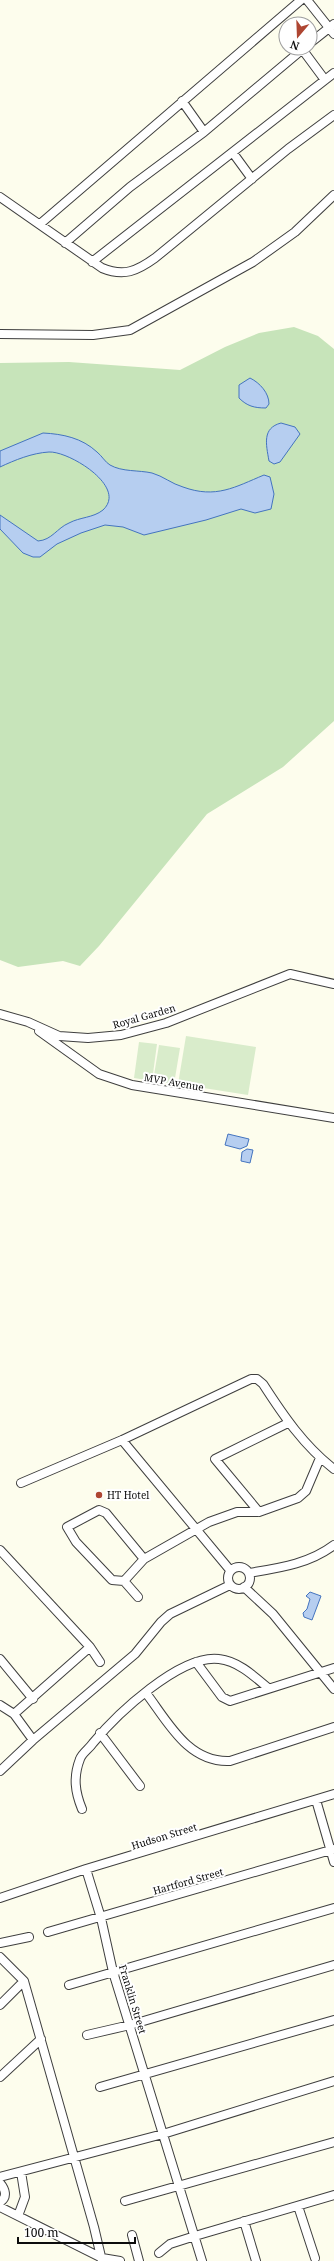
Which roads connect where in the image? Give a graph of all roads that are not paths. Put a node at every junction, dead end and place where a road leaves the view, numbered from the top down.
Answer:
1 (301, 0) edge
2 (307, 0) edge
3 (332, 28) edge
4 (318, 38) edge
5 (295, 56) edge
6 (308, 56) edge
7 (334, 73) edge
8 (325, 80) junction
9 (182, 101) junction
10 (334, 115) edge
11 (204, 132) junction
12 (233, 153) junction
13 (252, 179) junction
14 (334, 195) edge
15 (0, 196) edge
16 (40, 224) junction
17 (65, 243) junction
18 (92, 262) junction
19 (0, 334) edge
20 (334, 984) edge
21 (0, 1014) edge
22 (28, 1022) junction
23 (334, 1118) edge
24 (288, 1423) junction
25 (122, 1440) junction
26 (320, 1458) junction
27 (334, 1469) edge
28 (21, 1482) dead end
29 (259, 1512) junction
30 (198, 1530) junction
31 (334, 1545) edge
32 (0, 1550) edge
33 (144, 1559) junction
34 (230, 1570) junction
35 (249, 1573) junction
36 (124, 1581) junction
37 (230, 1585) junction
38 (244, 1587) junction
39 (138, 1597) dead end
40 (90, 1647) junction
41 (0, 1659) edge
42 (100, 1662) dead end
43 (196, 1662) junction
44 (334, 1668) edge
45 (320, 1672) junction
46 (268, 1688) junction
47 (334, 1689) edge
48 (146, 1693) junction
49 (33, 1699) junction
50 (0, 1705) edge
51 (14, 1714) junction
52 (334, 1727) edge
53 (100, 1733) junction
54 (33, 1740) junction
55 (0, 1772) edge
56 (140, 1786) dead end
57 (334, 1794) edge
58 (316, 1800) junction
59 (82, 1809) dead end
60 (332, 1850) edge
61 (334, 1862) edge
62 (86, 1869) junction
63 (0, 1898) edge
64 (334, 1908) edge
65 (101, 1918) junction
66 (48, 1932) dead end
67 (28, 1937) dead end
68 (0, 1943) edge
69 (0, 1957) edge
70 (334, 1965) edge
71 (113, 1972) junction
72 (24, 1981) junction
73 (69, 1985) dead end
74 (0, 2005) edge
75 (334, 2020) edge
76 (130, 2025) junction
77 (87, 2035) dead end
78 (41, 2039) junction
79 (146, 2075) junction
80 (0, 2077) edge
81 (334, 2081) edge
82 (100, 2087) dead end
83 (164, 2134) junction
84 (334, 2142) edge
85 (74, 2158) junction
86 (21, 2172) junction
87 (0, 2177) edge
88 (0, 2183) edge
89 (180, 2187) junction
90 (334, 2195) edge
91 (125, 2201) dead end
92 (0, 2202) edge
93 (298, 2206) junction
94 (0, 2207) edge
95 (18, 2216) junction
96 (244, 2221) junction
97 (132, 2235) dead end
98 (195, 2236) junction
99 (159, 2253) dead end
100 (315, 2258) dead end
101 (102, 2260) edge
102 (120, 2261) edge
103 (139, 2261) edge
104 (202, 2261) edge
105 (256, 2261) edge

1 - 9 street
2 - 3 street
3 - 4 street
5 - 11 street
6 - 8 street
7 - 8 street
8 - 12 street
9 - 11 street
9 - 16 street
10 - 13 street
11 - 17 street
12 - 13 street
12 - 18 street
13 - 18 street
14 - 19 street
15 - 16 street
16 - 17 street
17 - 18 street
20 - 22 street, Royal Garden
21 - 22 street, Royal Garden
22 - 23 street, MVP Avenue
24 - 25 street
24 - 26 street
24 - 29 street
25 - 28 street
25 - 30 street
26 - 27 street
26 - 29 street
29 - 30 street
30 - 33 street
30 - 34 street
31 - 35 street
32 - 40 street
33 - 36 street
33 - 36 street
34 - 35 street
34 - 37 street
35 - 38 street
36 - 39 street
37 - 38 street
37 - 54 street
38 - 45 street
40 - 42 street
40 - 49 street
41 - 49 street
43 - 46 street
43 - 46 street
43 - 48 street
44 - 45 street
45 - 46 street
45 - 47 street
48 - 52 street
48 - 53 street
49 - 51 street
50 - 51 street
51 - 54 street
53 - 56 street
53 - 59 street
54 - 55 street
57 - 58 street, Hudson Street
58 - 60 street
58 - 62 street, Hudson Street
60 - 61 street
60 - 65 street, Hartford Street
62 - 63 street, Hudson Street
62 - 65 street, Franklin Street
64 - 71 street
65 - 66 street, Hartford Street
65 - 71 street, Franklin Street
67 - 68 street
69 - 72 street
70 - 76 street
71 - 73 street
71 - 76 street, Franklin Street
72 - 74 street
72 - 78 street
75 - 79 street
76 - 77 street
76 - 79 street, Franklin Street
78 - 80 street
78 - 85 street
79 - 82 street
79 - 83 street, Franklin Street
81 - 83 street
83 - 85 street
83 - 89 street, Franklin Street
84 - 89 street
85 - 86 street
85 - 101 street
86 - 87 street
86 - 95 street
88 - 92 street
89 - 91 street
89 - 98 street, Franklin Street
90 - 93 street
93 - 96 street
93 - 100 street
94 - 95 street
95 - 101 street
96 - 98 street
96 - 105 street
97 - 103 street
98 - 99 street
98 - 104 street, Franklin Street
101 - 102 street

